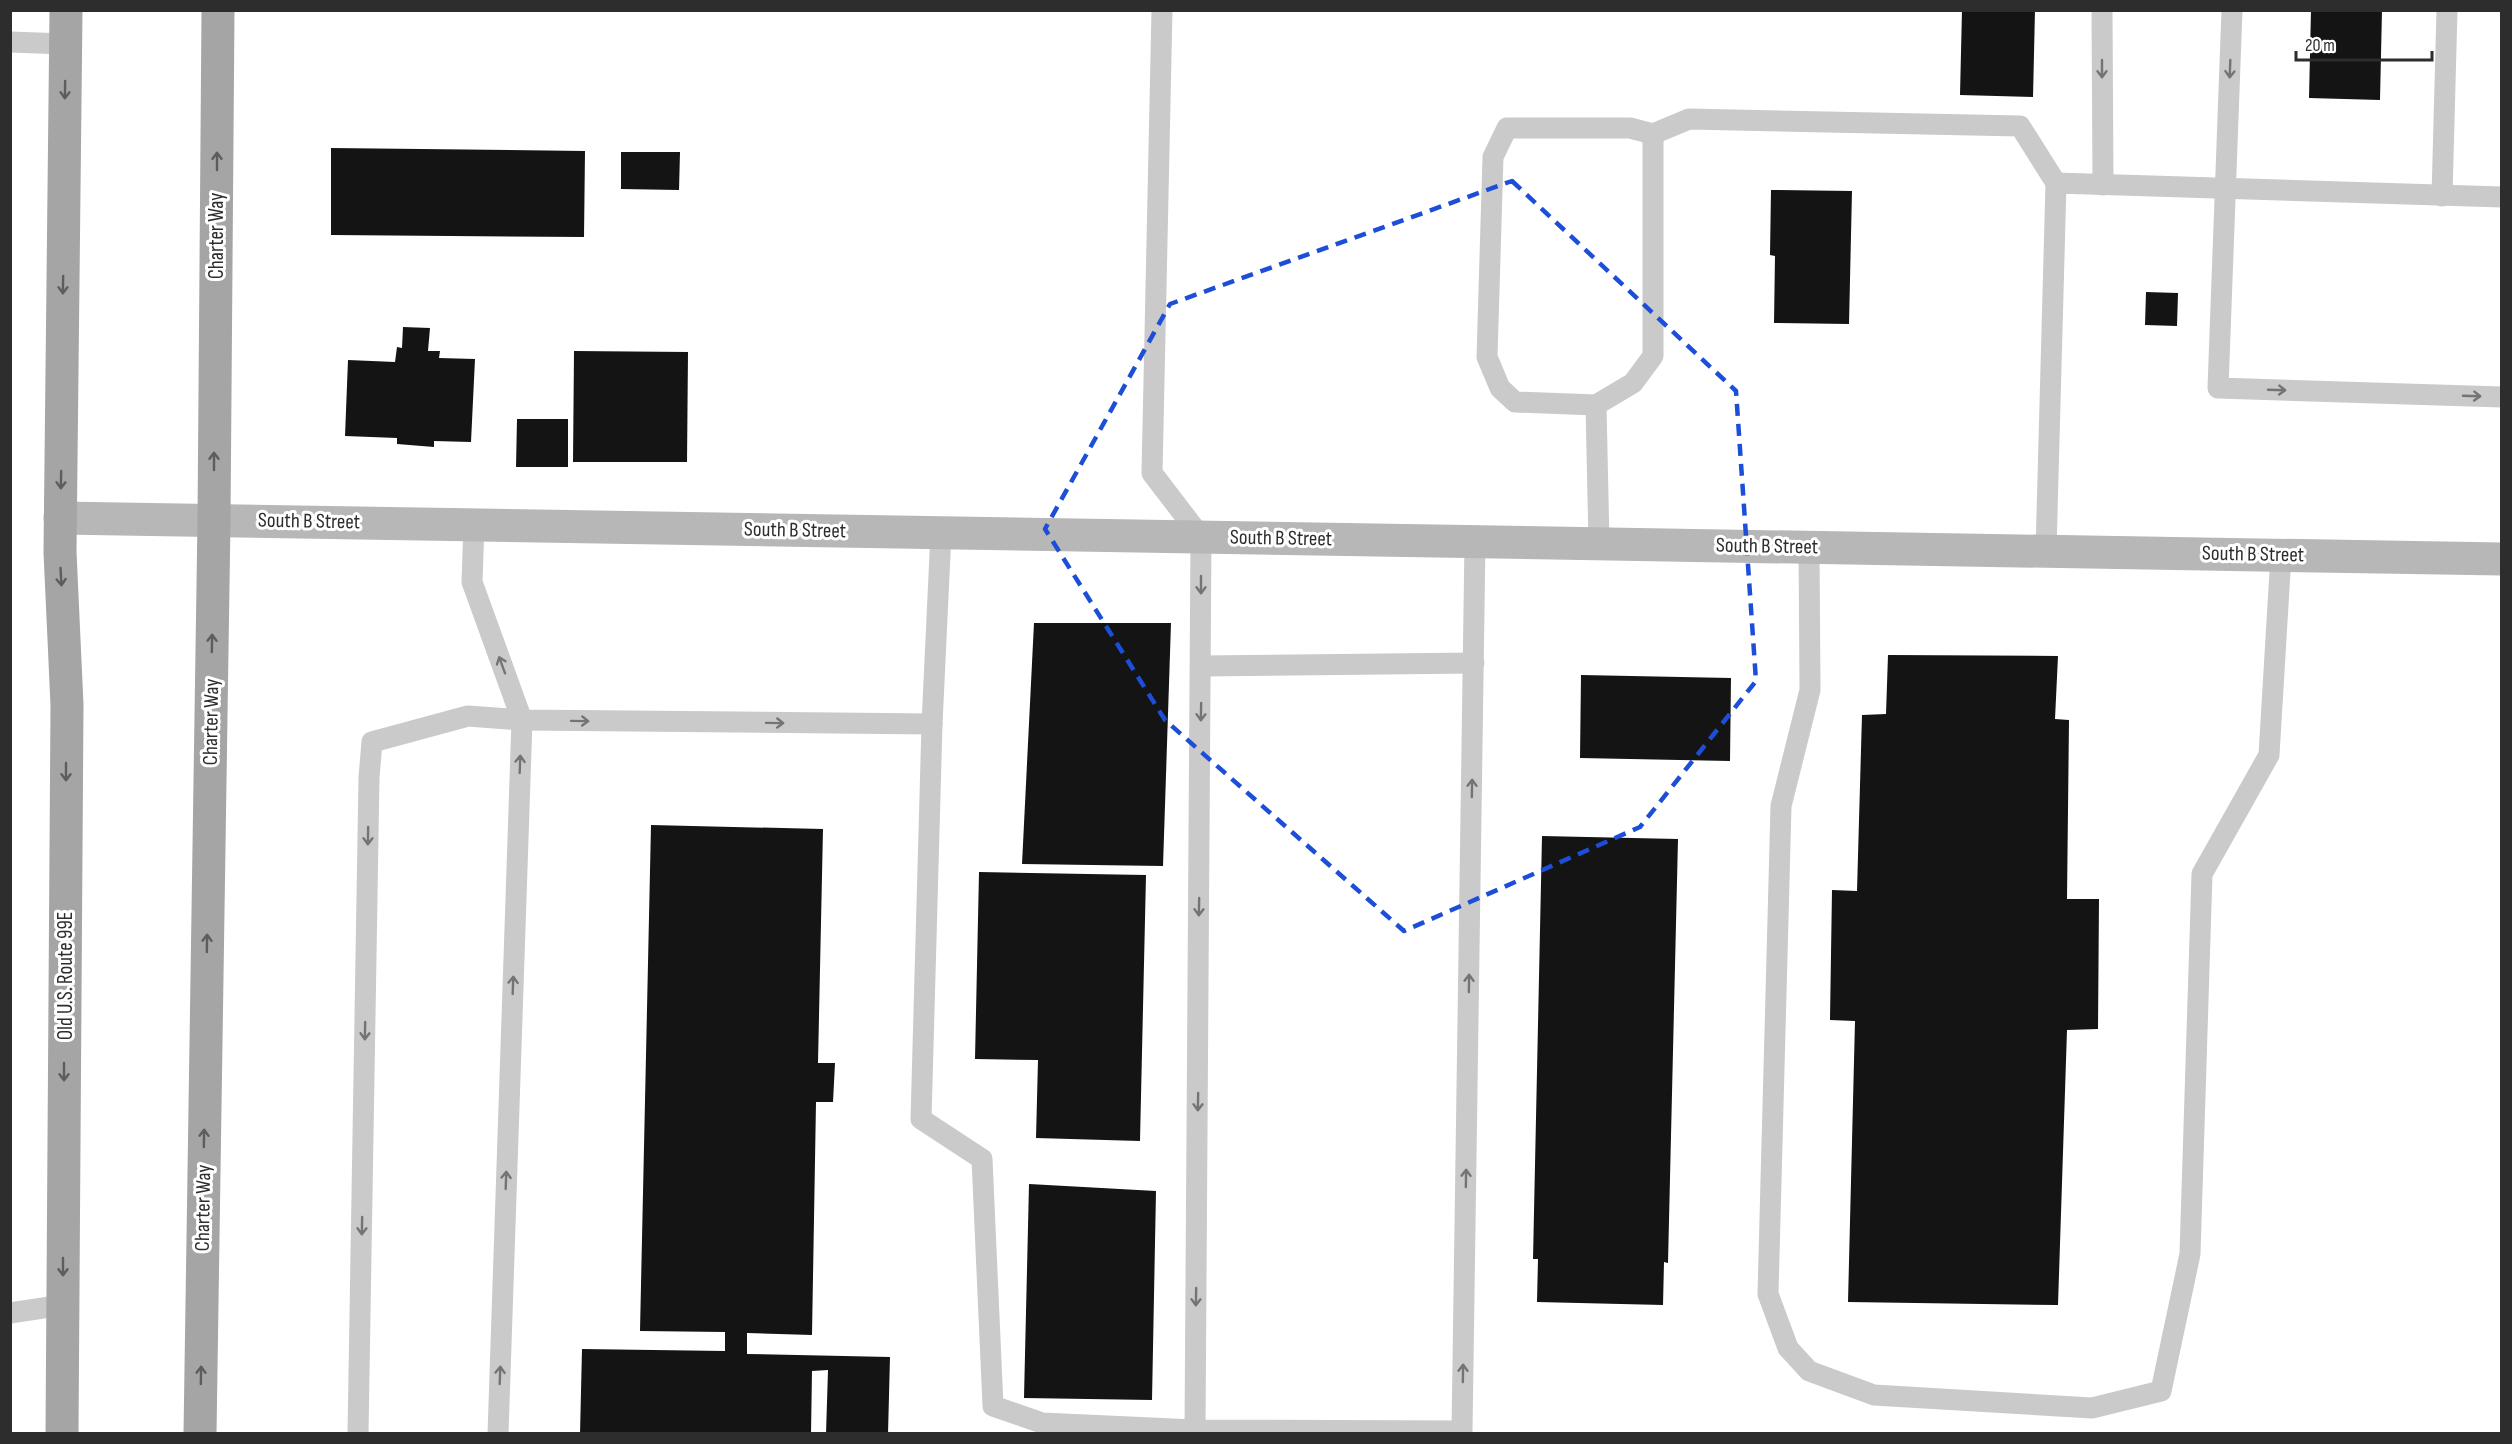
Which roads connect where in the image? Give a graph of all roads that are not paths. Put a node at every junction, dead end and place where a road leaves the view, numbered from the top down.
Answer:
1 (66, 10) edge
2 (218, 10) edge
3 (1162, 10) edge
4 (2102, 10) edge
5 (2232, 10) edge
6 (2447, 10) edge
7 (10, 42) edge
8 (66, 44) junction
9 (1653, 134) junction
10 (2056, 183) junction
11 (2103, 184) junction
12 (2227, 188) junction
13 (2442, 196) junction
14 (2502, 197) edge
15 (2502, 397) edge
16 (1596, 405) junction
17 (60, 518) junction
18 (214, 520) junction
19 (474, 524) junction
20 (941, 532) junction
21 (1201, 537) junction
22 (1475, 541) junction
23 (1599, 543) junction
24 (1809, 547) junction
25 (2046, 551) junction
26 (2281, 555) junction
27 (2502, 559) edge
28 (1474, 663) junction
29 (1202, 666) junction
30 (522, 720) junction
31 (932, 724) junction
32 (63, 1305) junction
33 (10, 1313) edge
34 (1195, 1430) junction
35 (62, 1434) edge
36 (200, 1434) edge
37 (358, 1434) edge
38 (498, 1434) edge

1 - 8 main road
18 -> 2 main road, Charter Way
3 - 21 lane
4 -> 11 lane
5 -> 12 lane
6 - 13 lane
7 - 8 lane
8 -> 17 main road
9 - 10 lane
9 - 16 lane
9 - 16 lane
10 - 11 lane
10 - 25 lane
11 - 12 lane
12 - 13 lane
12 -> 15 lane
13 - 14 lane
16 - 23 lane
17 - 18 street, South B Street
17 -> 32 main road, Old U.S. Route 99E
18 - 19 street, South B Street
36 -> 18 main road, Charter Way
19 - 20 street, South B Street
30 -> 19 lane
20 - 21 street, South B Street
20 - 31 lane
21 - 22 street, South B Street
21 -> 29 lane
22 - 23 street, South B Street
22 - 28 lane
23 - 24 street, South B Street
24 - 25 street, South B Street
24 - 26 lane
25 - 26 street, South B Street
26 - 27 street, South B Street
28 - 29 lane
34 -> 28 lane
29 -> 34 lane
30 -> 31 lane
30 -> 37 lane
38 -> 30 lane
31 - 34 lane
32 - 33 lane
32 - 35 main road, Old U.S. Route 99E

